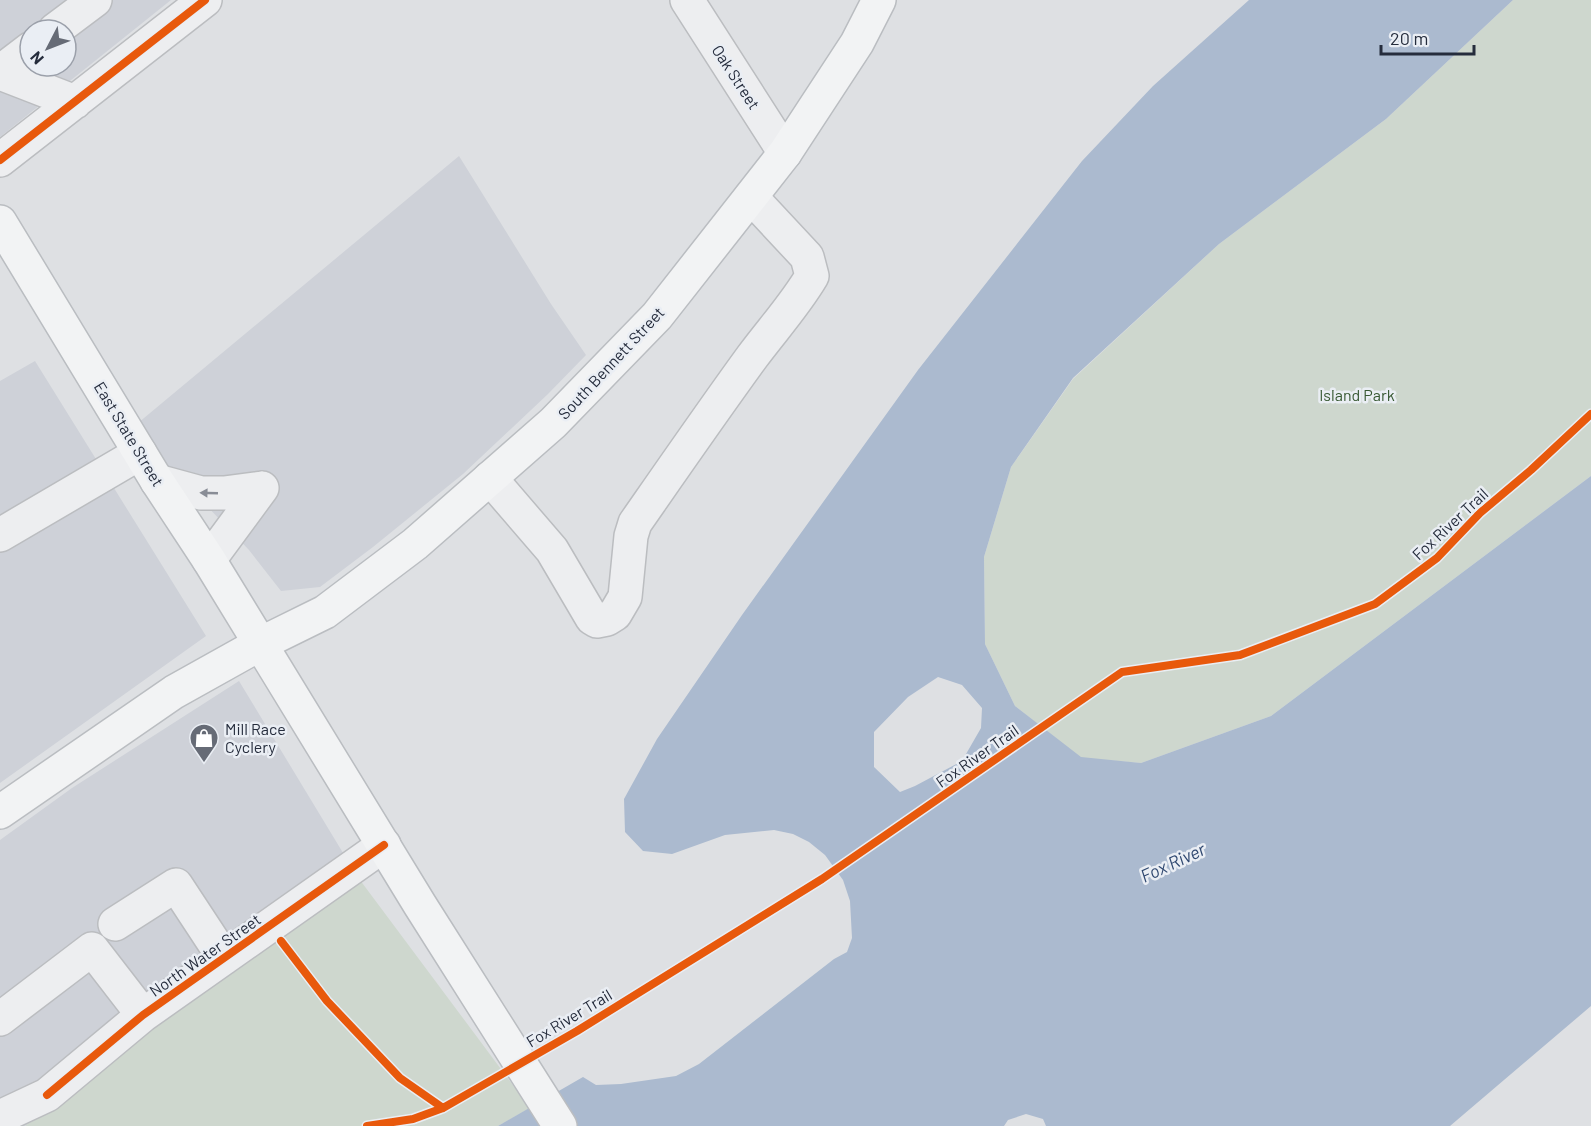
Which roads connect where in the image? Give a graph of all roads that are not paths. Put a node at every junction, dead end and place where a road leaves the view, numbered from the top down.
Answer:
1 (95, 0) edge
2 (205, 0) edge
3 (687, 0) edge
4 (879, 0) edge
5 (71, 18) edge
6 (18, 58) edge
7 (0, 72) edge
8 (75, 102) junction
9 (785, 153) junction
10 (0, 160) edge
11 (751, 197) junction
12 (0, 222) edge
13 (140, 453) junction
14 (490, 478) junction
15 (157, 481) junction
16 (0, 536) edge
17 (208, 560) junction
18 (260, 644) junction
19 (0, 812) edge
20 (384, 845) junction
21 (115, 924) dead end
22 (224, 958) junction
23 (143, 1016) junction
24 (0, 1019) edge
25 (47, 1095) junction
26 (0, 1117) edge
27 (32, 1126) edge
28 (560, 1126) edge

1 - 5 street
2 - 8 street
3 - 9 street, Oak Street
4 - 9 main road, South Bennett Street
6 - 7 street
7 - 8 street
8 - 10 street
9 - 11 main road, South Bennett Street
11 - 14 main road, South Bennett Street
11 - 14 street
12 - 13 main road, East State Street
13 - 15 main road, East State Street
13 - 16 street
14 - 18 main road, South Bennett Street
15 - 17 main road, East State Street
17 -> 15 street
17 - 18 main road, East State Street
18 - 19 main road, South Bennett Street
18 - 20 main road, East State Street
20 - 22 street, North Water Street
20 - 28 main road, East State Street
21 - 22 street
22 - 23 street, North Water Street
23 - 24 street
23 - 25 street, North Water Street
25 - 26 street
25 - 27 street

